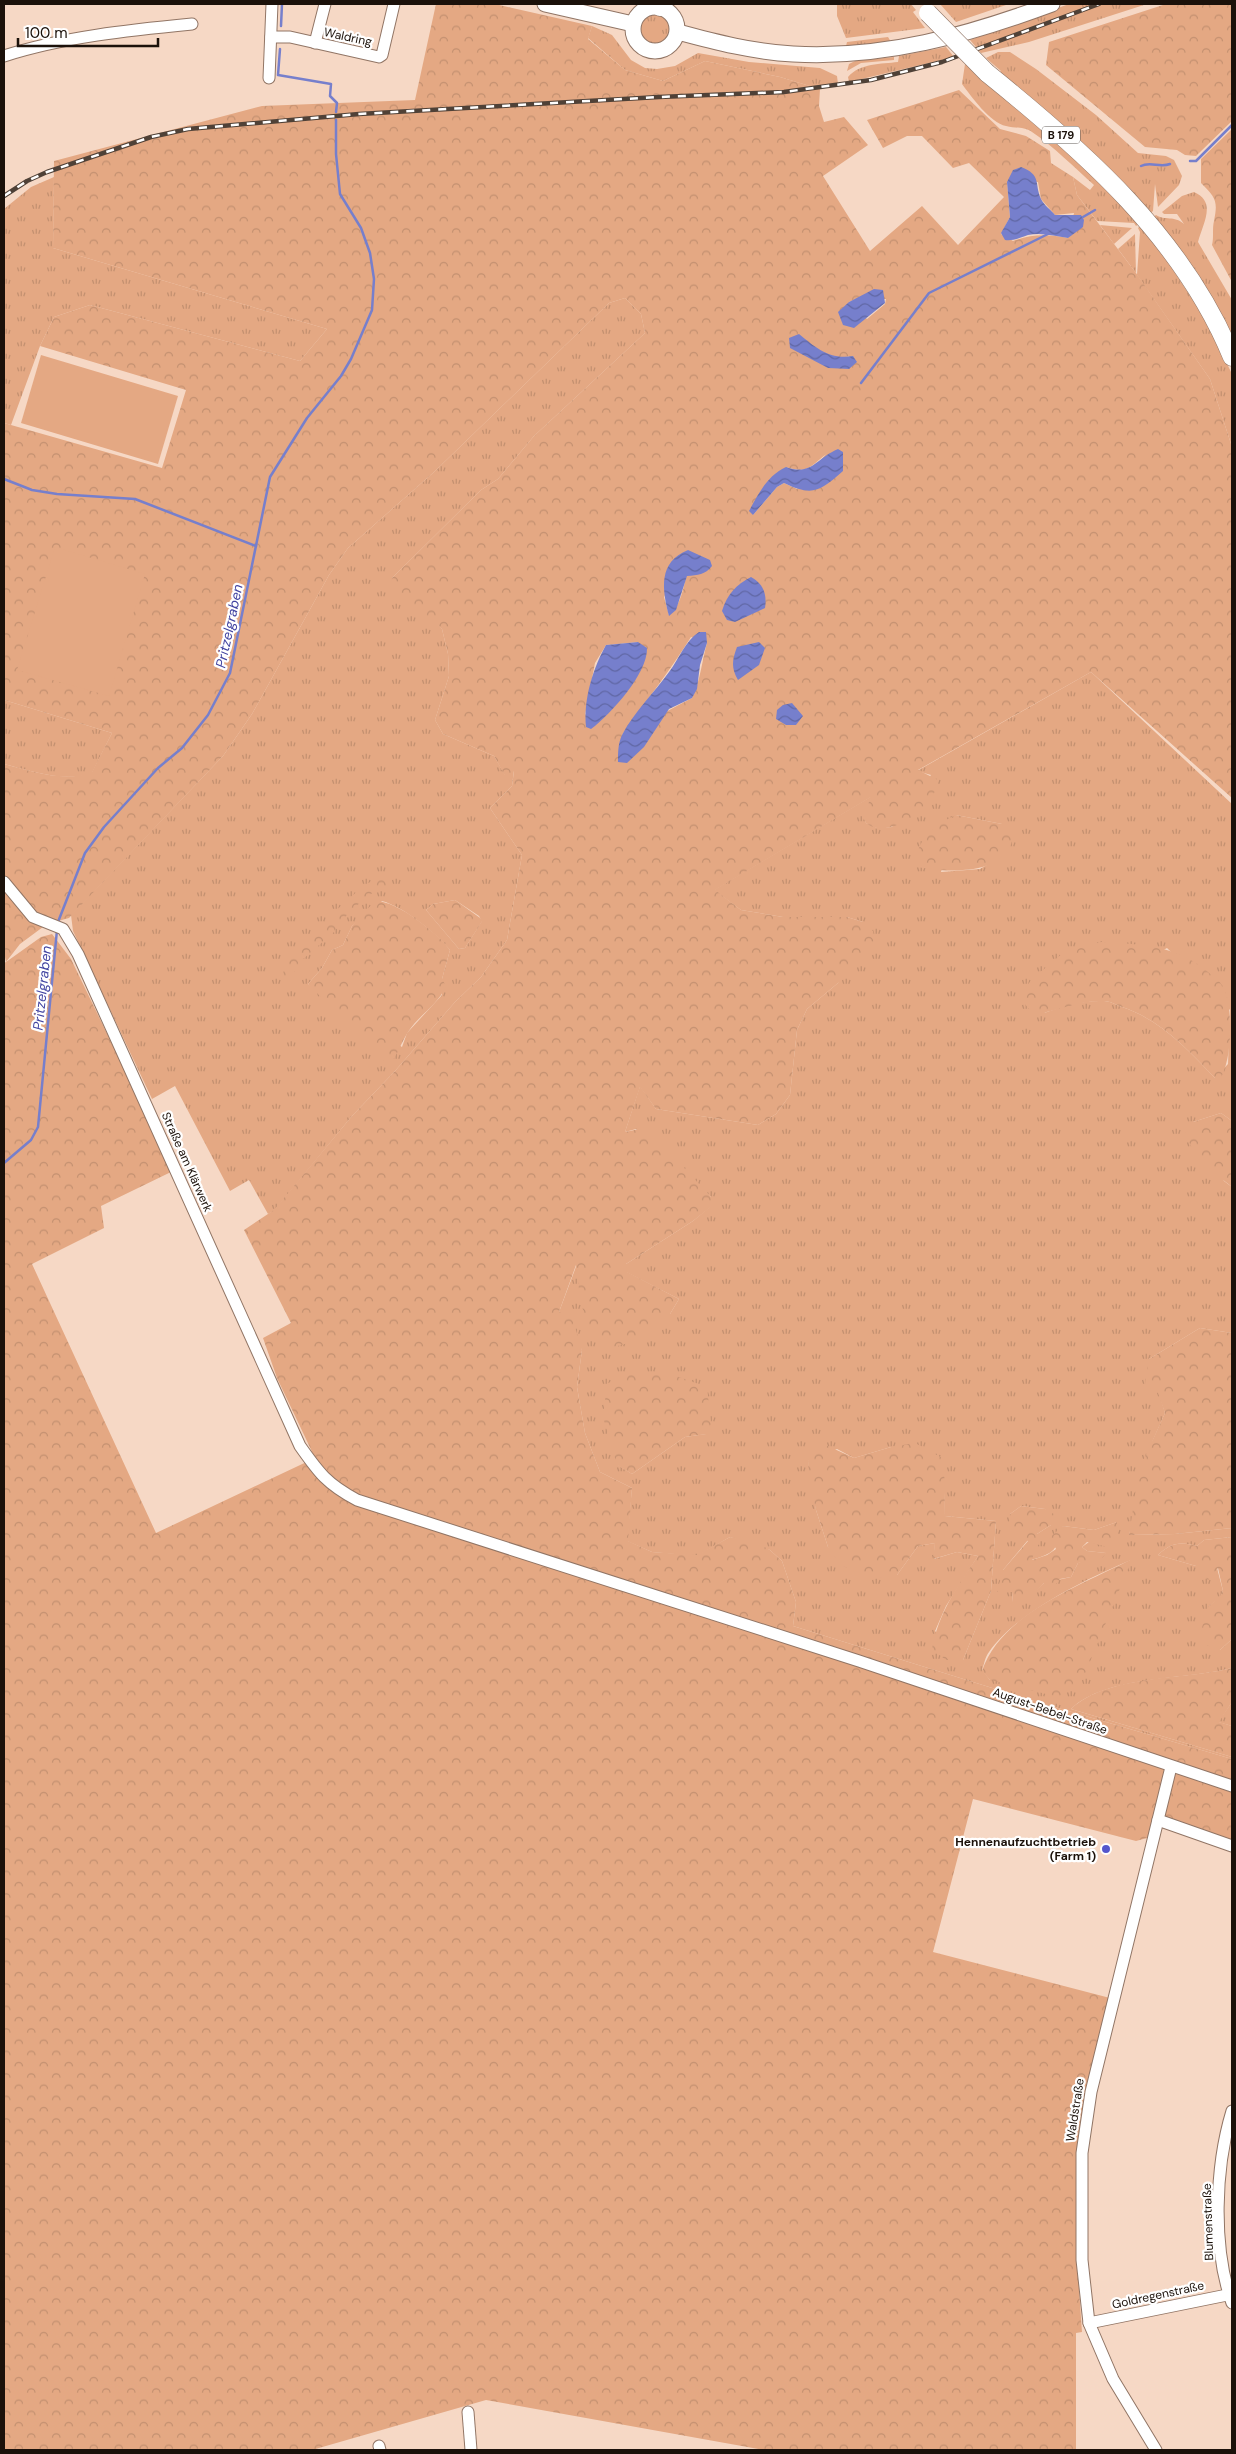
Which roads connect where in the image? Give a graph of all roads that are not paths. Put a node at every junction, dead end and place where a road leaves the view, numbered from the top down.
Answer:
1 (272, 4) edge
2 (325, 4) edge
3 (394, 4) edge
4 (545, 4) edge
5 (1052, 4) edge
6 (661, 5) edge
7 (924, 8) edge
8 (192, 24) dead end
9 (633, 24) junction
10 (678, 32) junction
11 (271, 37) junction
12 (315, 44) junction
13 (4, 56) edge
14 (269, 78) dead end
15 (1232, 357) edge
16 (4, 882) edge
17 (859, 1661) joint
18 (1171, 1767) junction
19 (1232, 1786) edge
20 (1158, 1820) junction
21 (1232, 1846) edge
22 (1232, 2111) edge
23 (1231, 2297) edge
24 (1089, 2323) junction
25 (468, 2412) dead end
26 (471, 2450) edge
27 (1156, 2450) edge

1 - 11 street
2 - 12 street, Waldring
3 - 12 street, Waldring
4 - 9 main road
5 - 10 main road
6 - 9 main road
6 - 10 main road
7 - 15 main road, B 179, bridge
8 - 13 street
9 - 10 main road
11 - 12 street, Waldring
11 - 14 street
16 - 17 street, Straße am Klärwerk
17 - 18 street, August-Bebel-Straße
18 - 19 street, August-Bebel-Straße
18 - 20 street, Waldstraße
20 - 21 street
20 - 24 street, Waldstraße
22 - 23 street, Blumenstraße
23 - 24 street, Goldregenstraße
24 - 27 street, Waldstraße
25 - 26 street

